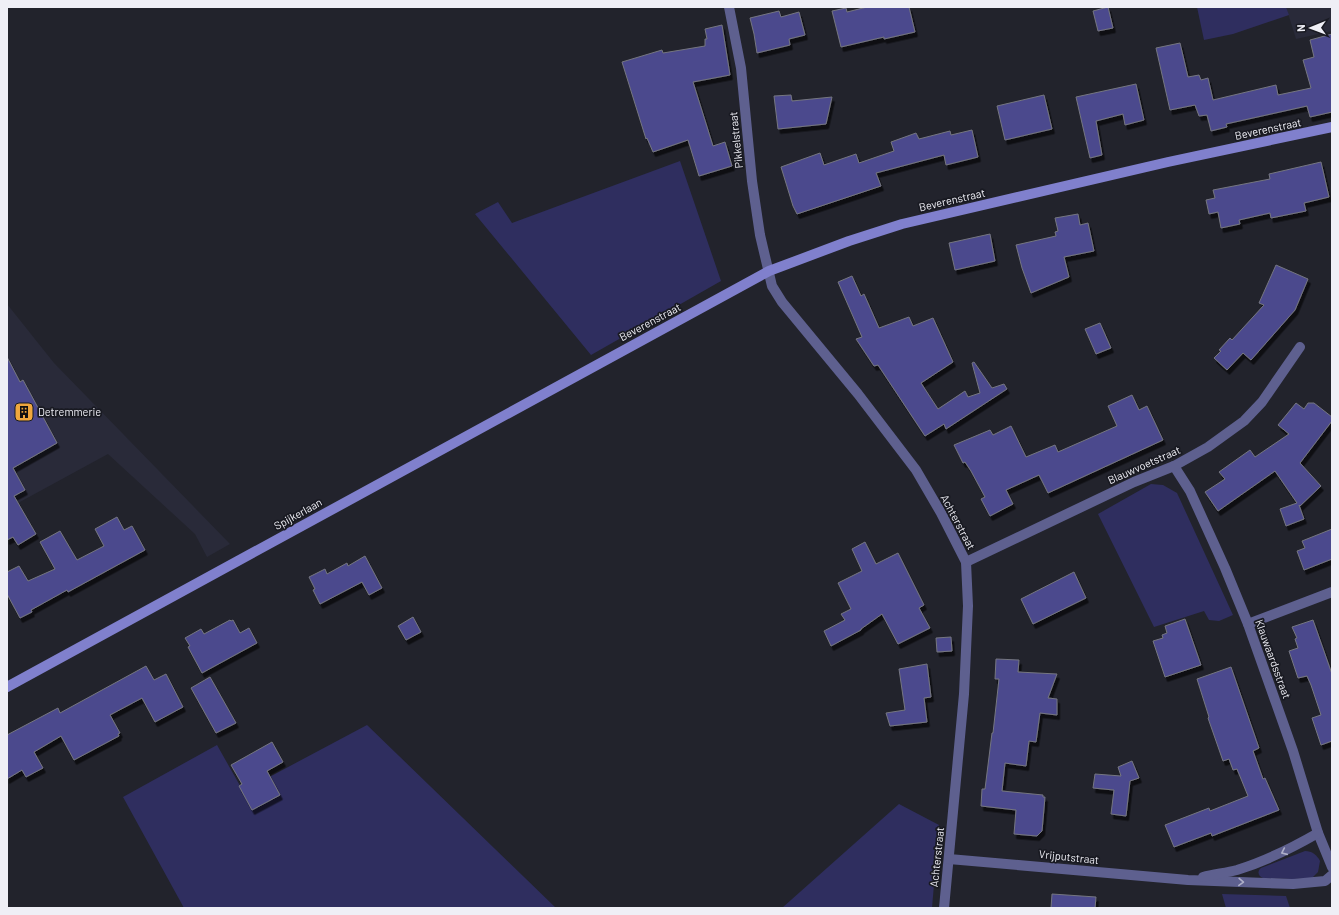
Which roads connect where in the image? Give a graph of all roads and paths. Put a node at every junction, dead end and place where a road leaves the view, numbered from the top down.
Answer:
1 (730, 7) edge
2 (1332, 127) edge
3 (769, 271) junction
4 (1300, 348) dead end
5 (600, 362) joint
6 (1174, 466) junction
7 (966, 562) junction
8 (1332, 592) edge
9 (1248, 624) junction
10 (7, 687) edge
11 (1318, 833) junction
12 (949, 859) junction
13 (1332, 867) edge
14 (1332, 875) edge
15 (1188, 880) junction
16 (944, 908) edge

1 - 3 street, Pikkelstraat
2 - 3 street, Beverenstraat
3 - 5 street, Beverenstraat
3 - 7 street, Achterstraat
4 - 6 street, Blauwvoetstraat
5 - 10 street, Spijkerlaan
6 - 7 street, Blauwvoetstraat
6 - 9 street, Klauwaardsstraat
7 - 12 street, Achterstraat
8 - 9 street
9 - 11 street, Klauwaardsstraat
11 - 13 street, Klauwaardsstraat
11 -> 15 street, Vrijputstraat
12 - 15 street, Vrijputstraat
12 - 16 street, Achterstraat
15 -> 14 street, Vrijputstraat

